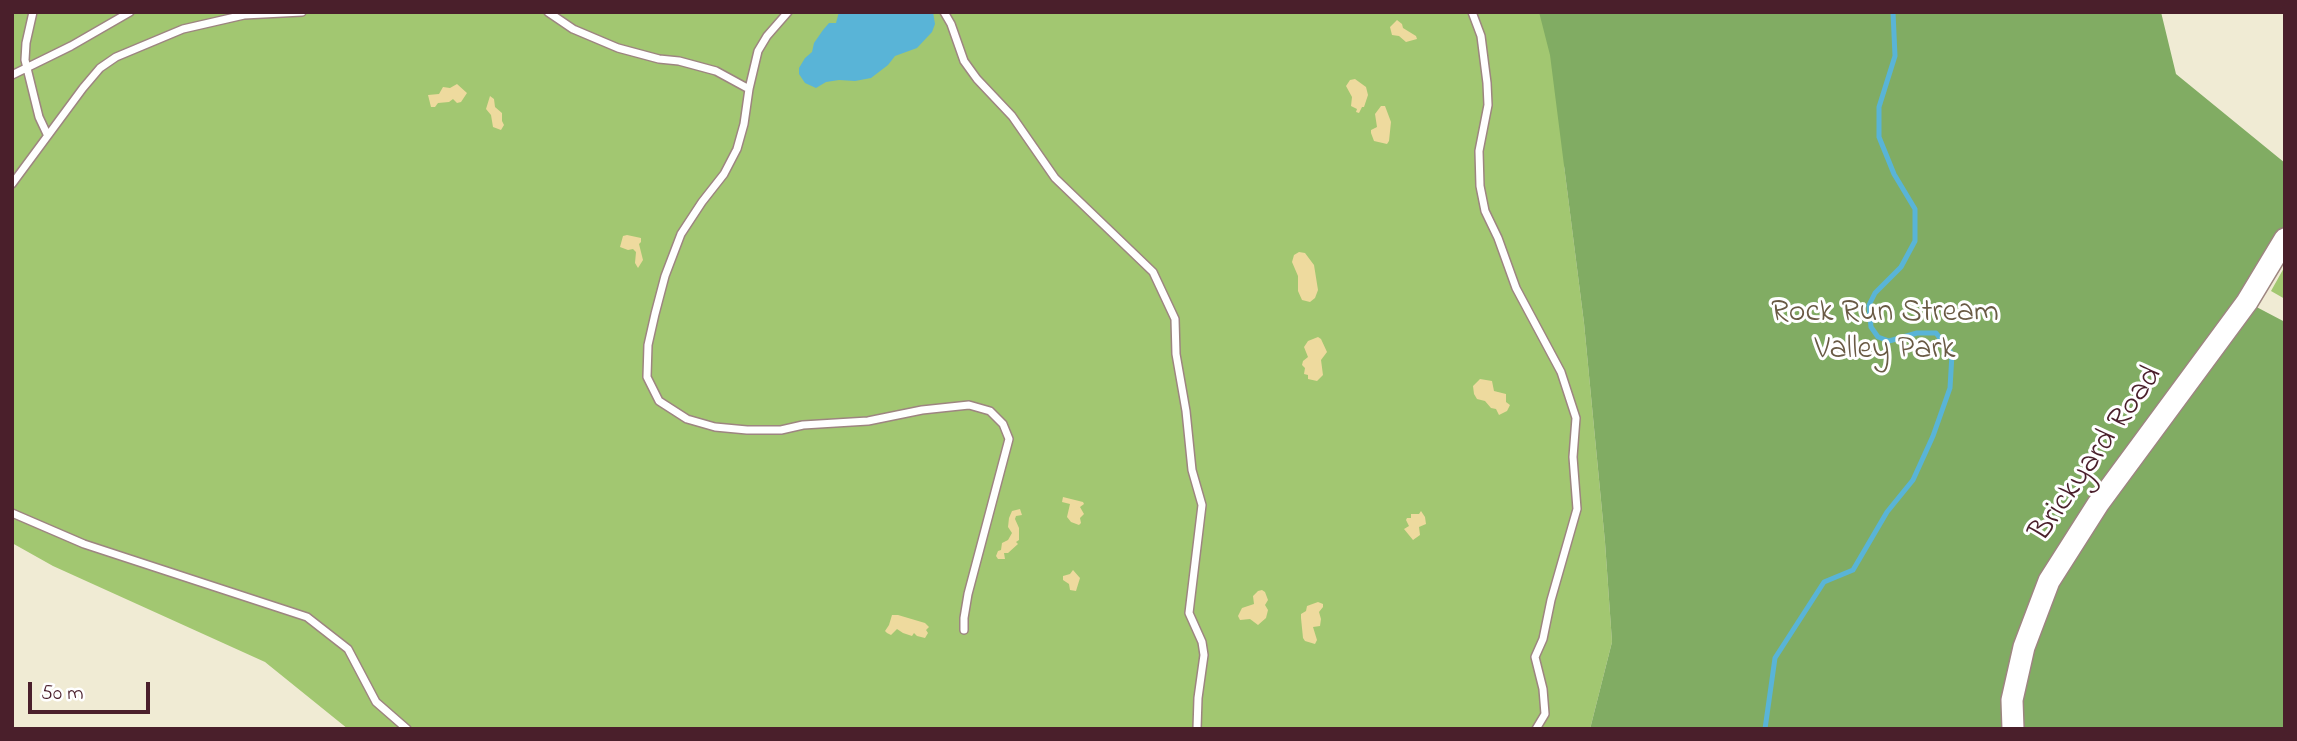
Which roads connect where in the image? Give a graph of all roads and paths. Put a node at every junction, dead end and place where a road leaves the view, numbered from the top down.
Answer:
1 (33, 12) edge
2 (130, 12) edge
3 (302, 12) edge
4 (548, 12) edge
5 (788, 12) edge
6 (944, 12) edge
7 (1472, 12) edge
8 (27, 69) junction
9 (12, 75) edge
10 (749, 89) junction
11 (47, 134) junction
12 (12, 184) edge
13 (2285, 239) edge
14 (12, 513) edge
15 (964, 630) dead end
16 (407, 729) edge
17 (1197, 729) edge
18 (1536, 729) edge
19 (2014, 729) edge

1 - 8 lane
2 - 8 lane
3 - 11 lane
4 - 10 lane
5 - 10 lane
6 - 17 lane
7 - 18 lane
8 - 9 lane
8 - 11 lane
10 - 15 lane
11 - 12 lane
13 - 19 street, Brickyard Road
14 - 16 lane

